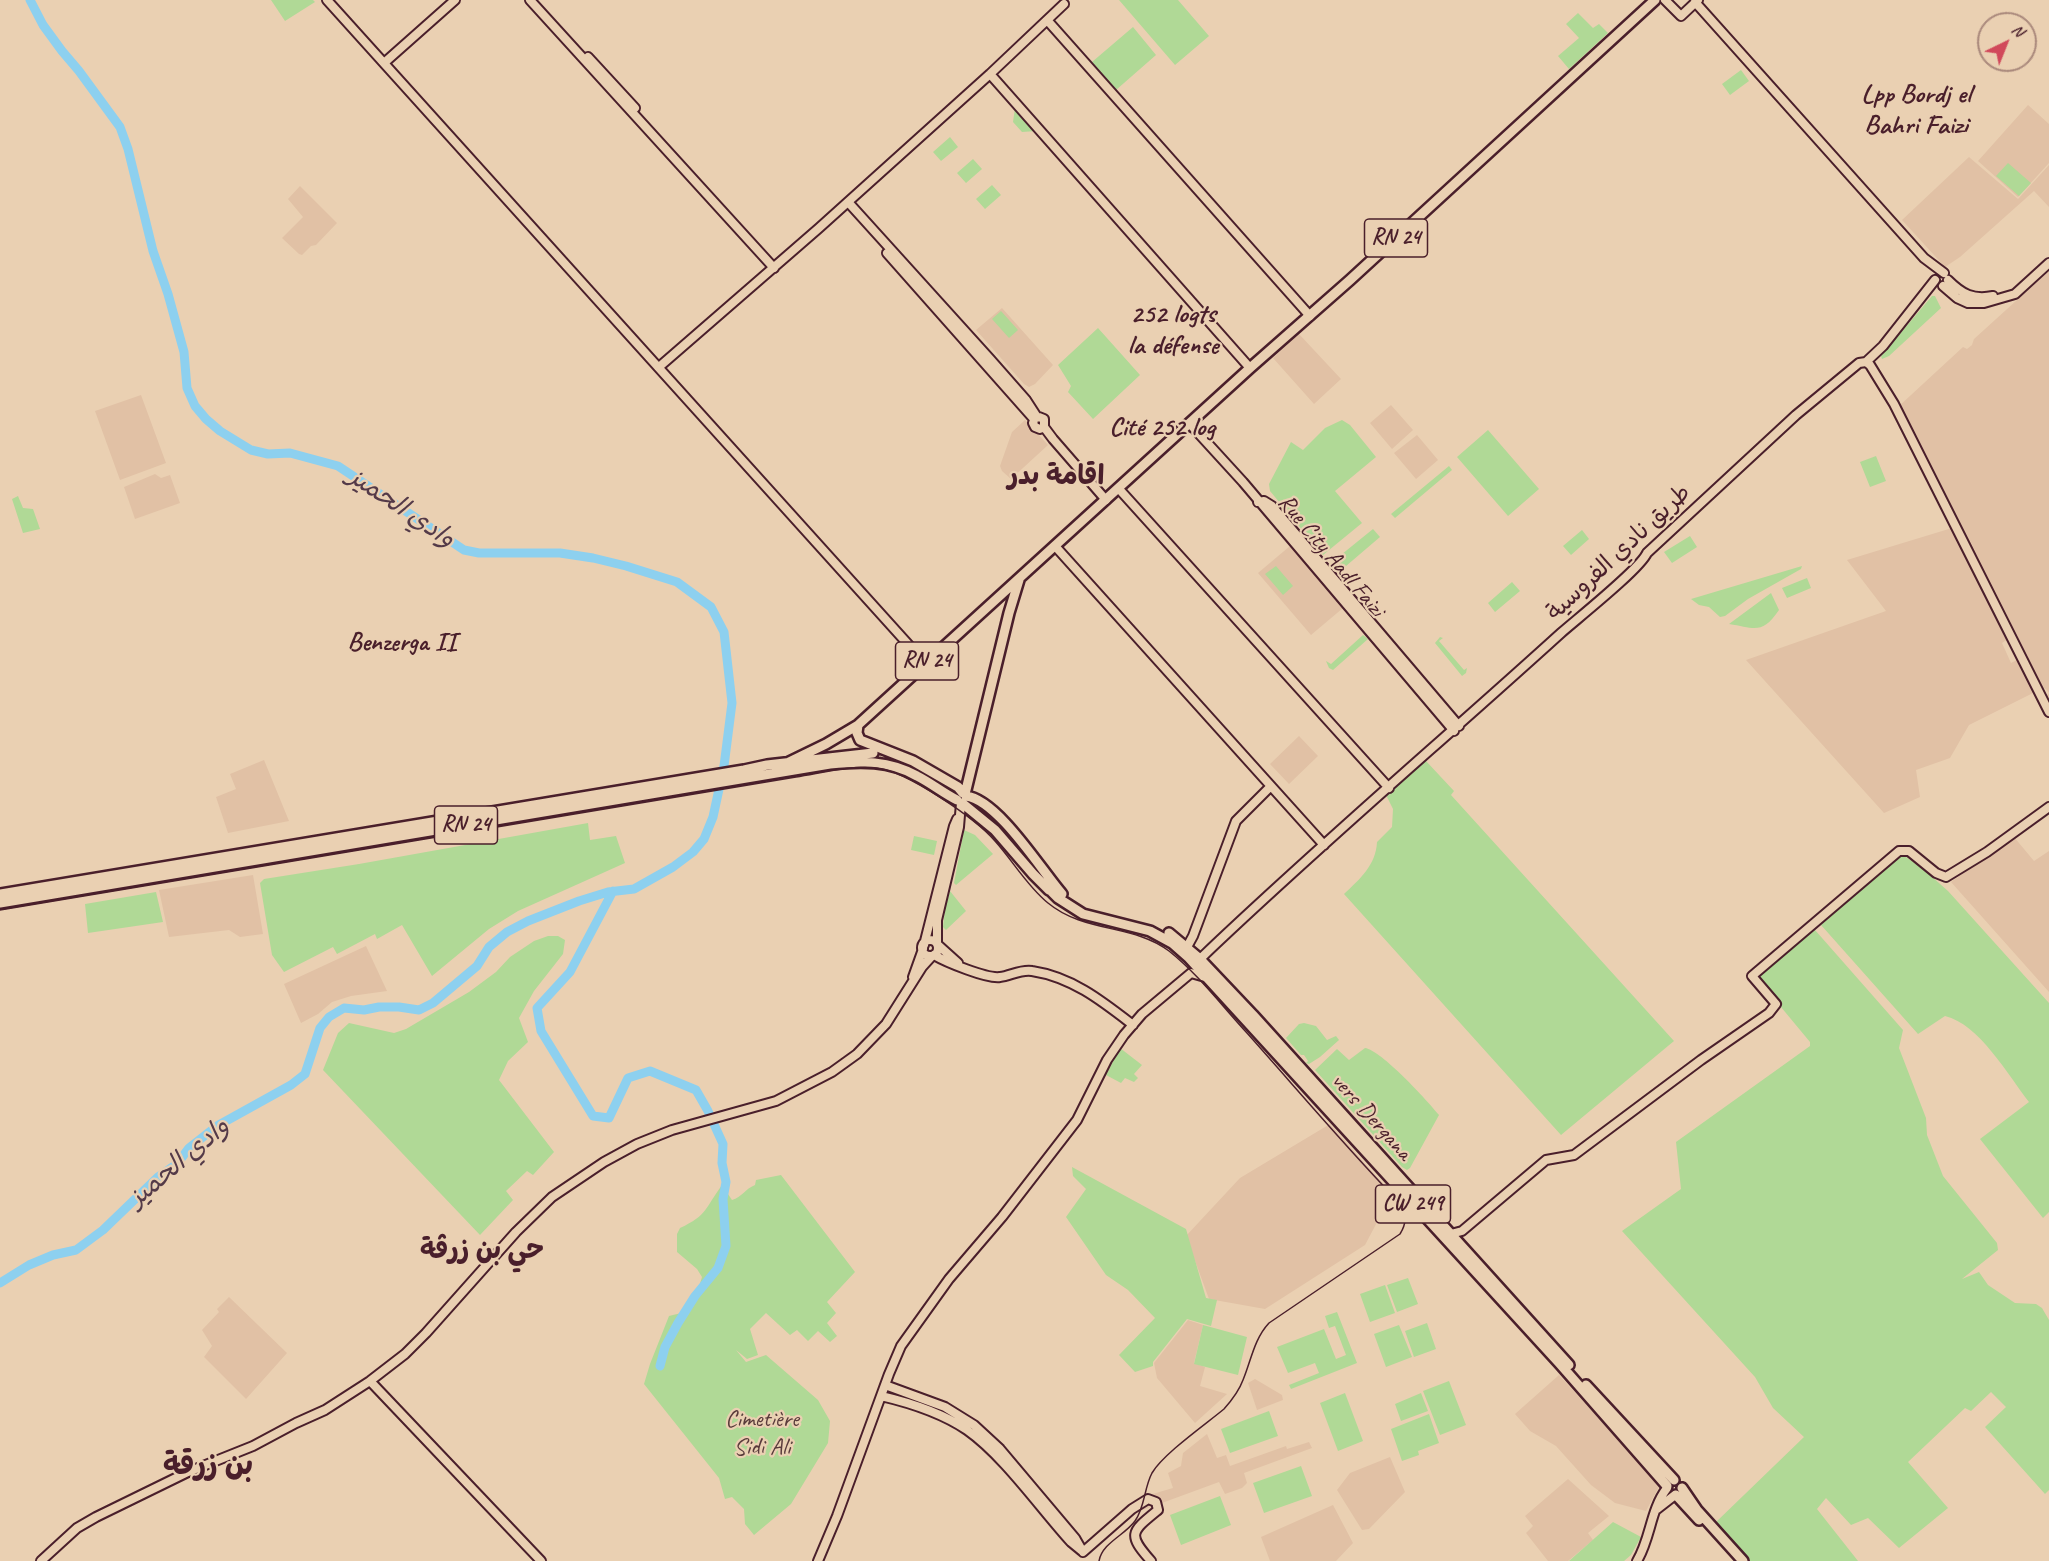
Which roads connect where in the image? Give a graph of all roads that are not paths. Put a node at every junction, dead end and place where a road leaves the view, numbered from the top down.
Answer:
1 (327, 0) edge
2 (455, 0) edge
3 (530, 0) edge
4 (536, 0) edge
5 (1655, 0) edge
6 (1665, 0) edge
7 (1696, 1) edge
8 (1064, 4) dead end
9 (1047, 20) junction
10 (384, 63) junction
11 (990, 74) junction
12 (846, 203) junction
13 (2049, 263) edge
14 (776, 266) junction
15 (1939, 281) junction
16 (1310, 316) junction
17 (1866, 362) junction
18 (659, 367) junction
19 (1250, 368) junction
20 (1190, 424) junction
21 (1119, 489) junction
22 (1105, 501) junction
23 (1055, 546) junction
24 (1020, 578) junction
25 (1011, 585) junction
26 (996, 598) junction
27 (1010, 601) junction
28 (1009, 613) junction
29 (926, 663) junction
30 (2049, 712) edge
31 (858, 725) junction
32 (1456, 728) junction
33 (887, 751) junction
34 (874, 754) tunnel mouth
35 (791, 766) junction
36 (968, 780) junction
37 (948, 782) junction
38 (1271, 786) junction
39 (1389, 788) junction
40 (940, 790) junction
41 (965, 798) junction
42 (2049, 807) edge
43 (1324, 845) junction
44 (218, 862) junction
45 (947, 864) junction
46 (1050, 886) tunnel mouth
47 (0, 894) edge
48 (1060, 896) junction
49 (0, 903) edge
50 (937, 945) junction
51 (923, 947) junction
52 (1187, 947) junction
53 (933, 955) junction
54 (1190, 958) junction
55 (1200, 959) junction
56 (964, 967) junction
57 (1191, 973) junction
58 (1211, 980) junction
59 (911, 987) junction
60 (1133, 1025) junction
61 (1280, 1050) junction
62 (1325, 1101) junction
63 (1462, 1231) junction
64 (1451, 1234) junction
65 (1458, 1242) junction
66 (370, 1381) junction
67 (885, 1385) junction
68 (882, 1396) junction
69 (924, 1399) junction
70 (920, 1408) junction
71 (1015, 1473) junction
72 (1669, 1485) junction
73 (1678, 1493) junction
74 (1654, 1512) junction
75 (41, 1561) edge
76 (541, 1561) edge
77 (818, 1561) edge
78 (1151, 1561) edge
79 (1636, 1561) edge
80 (1736, 1561) edge
81 (1743, 1561) edge

1 - 10 main road
2 - 10 main road
3 - 14 main road
4 - 14 main road
5 - 16 main road, RN 24
6 - 7 main road
7 - 15 main road
8 - 9 main road
9 - 11 main road
9 - 16 main road
10 - 18 main road
11 - 12 main road
11 - 19 main road
12 - 14 main road
12 - 22 main road
13 - 15 main road
14 - 18 main road
15 - 17 main road, طريق نادي الفروسية
16 - 19 main road, RN 24
17 - 30 main road
17 - 32 main road, طريق نادي الفروسية
18 - 29 main road
19 - 20 main road, RN 24
20 - 21 main road, RN 24
20 - 32 main road, Rue City Aadl Faizi
21 - 22 main road, RN 24
21 - 39 main road
22 - 23 main road, RN 24
23 - 24 main road, RN 24
23 - 38 main road
24 - 25 main road, RN 24
24 - 28 main road
25 - 26 main road, RN 24
25 - 27 main road
26 - 27 main road
26 - 29 main road, RN 24
27 - 28 main road
28 - 36 main road
29 - 31 main road, RN 24
31 - 33 main road, RN 24
31 - 35 main road, RN 24
32 - 39 main road, طريق نادي الفروسية
33 - 35 main road, RN 24
33 - 37 main road, RN 24
34 - 35 main road
35 - 40 main road, RN 24
35 - 44 main road, RN 24
36 - 41 main road
36 - 41 main road
37 - 40 main road
37 - 41 main road, RN 24
38 - 43 main road
38 - 52 main road
39 - 43 main road, طريق نادي الفروسية
40 - 41 main road, RN 24
41 - 45 main road
41 - 48 main road
42 - 63 main road
43 - 55 main road, طريق نادي الفروسية
44 - 47 main road, RN 24
44 - 49 main road, RN 24
45 - 50 main road
45 - 51 main road
46 - 48 main road, vers Dergana
48 - 52 main road, vers Dergana
48 - 54 main road
50 - 51 main road
50 - 53 main road
50 - 56 main road
51 - 53 main road
51 - 59 main road
52 - 55 main road, vers Dergana
53 - 56 main road
53 - 59 main road
54 - 57 main road
54 - 58 main road
55 - 61 main road, vers Dergana
56 - 60 main road
57 - 58 main road
57 - 60 main road
58 - 61 main road
59 - 66 main road
60 - 67 main road
61 - 62 main road, vers Dergana
62 - 64 main road, vers Dergana
62 - 72 main road, CW 249
63 - 64 main road
63 - 65 main road
64 - 65 main road, vers Dergana
65 - 72 main road, vers Dergana
66 - 75 main road
66 - 76 main road
67 - 68 main road
67 - 69 main road
68 - 70 main road
68 - 77 main road
69 - 70 main road
69 - 71 main road
70 - 71 main road
71 - 78 main road
72 - 73 main road
72 - 74 main road
73 - 74 main road
73 - 80 main road
73 - 81 main road
74 - 79 main road

